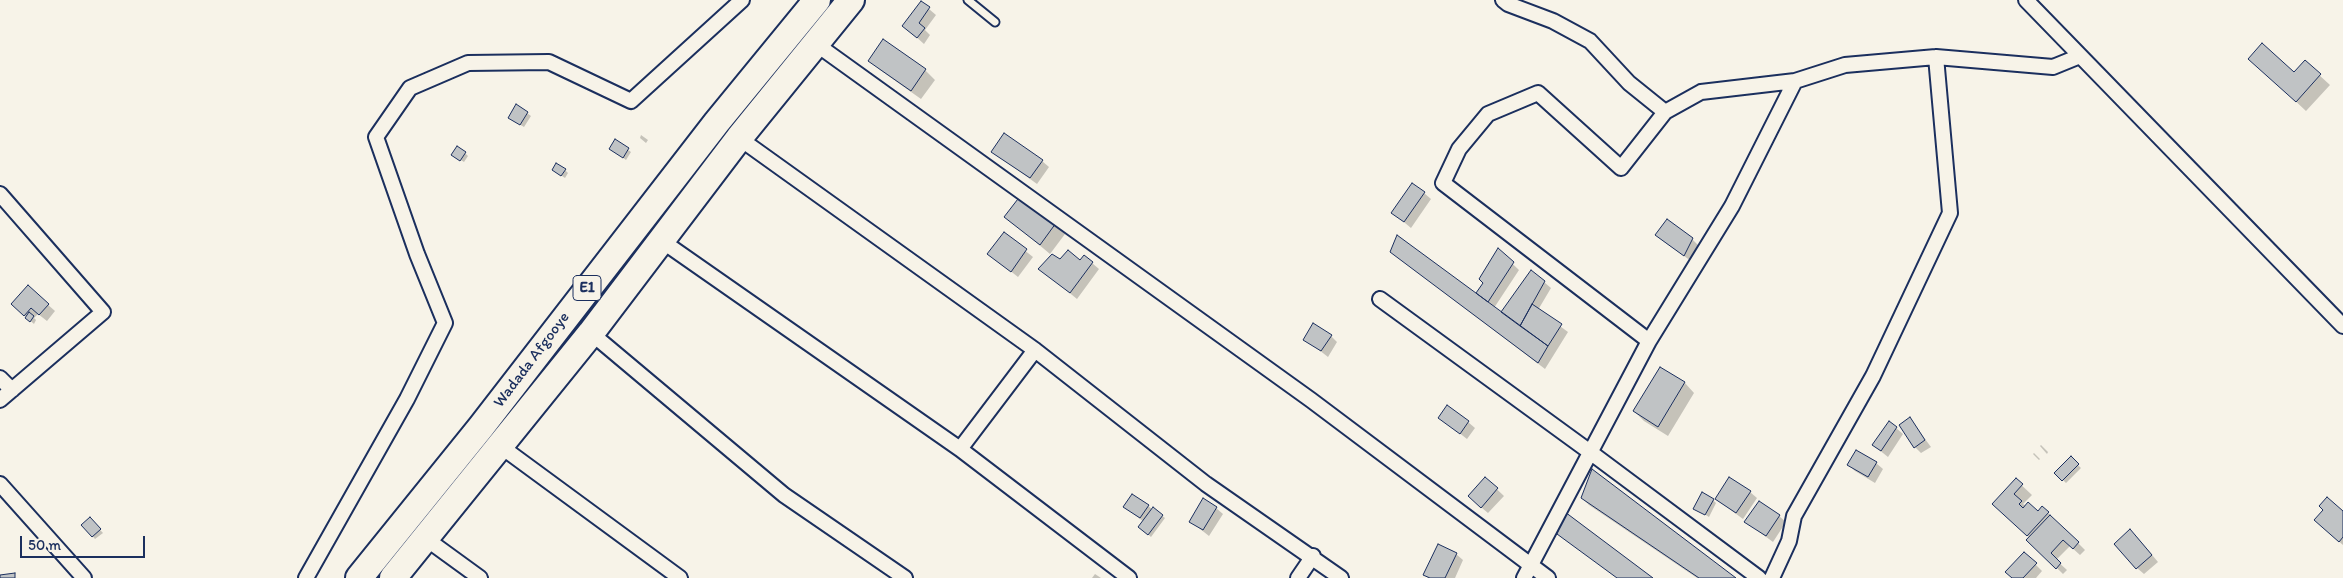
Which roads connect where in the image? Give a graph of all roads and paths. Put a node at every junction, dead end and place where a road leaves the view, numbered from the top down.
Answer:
1 (742, 0) edge
2 (817, 0) edge
3 (851, 0) edge
4 (968, 0) edge
5 (1503, 0) edge
6 (2026, 0) edge
7 (995, 22) dead end
8 (816, 44) junction
9 (2080, 56) junction
10 (1936, 57) junction
11 (1795, 81) junction
12 (1665, 112) junction
13 (739, 138) junction
14 (0, 194) edge
15 (662, 241) junction
16 (1380, 299) dead end
17 (2343, 326) edge
18 (590, 333) junction
19 (1649, 341) junction
20 (1035, 350) junction
21 (0, 378) edge
22 (12, 390) junction
23 (0, 400) edge
24 (500, 445) junction
25 (960, 449) junction
26 (1590, 452) junction
27 (0, 484) edge
28 (425, 538) junction
29 (1313, 556) junction
30 (1530, 565) junction
31 (84, 578) edge
32 (306, 578) edge
33 (359, 578) edge
34 (394, 578) edge
35 (480, 578) edge
36 (680, 578) edge
37 (905, 578) edge
38 (1129, 578) edge
39 (1298, 578) edge
40 (1341, 578) edge
41 (1524, 578) edge
42 (1548, 578) edge
43 (1759, 578) edge
44 (1772, 578) edge

1 - 32 street
2 - 33 highway, Wadada Afgooye / E1
3 - 8 highway, Wadada Afgooye / E1
4 - 7 lane
5 - 12 street
6 - 9 street
8 - 13 highway, Wadada Afgooye / E1
8 - 30 street
9 - 10 street
9 - 17 street
10 - 11 street
10 - 44 street
11 - 12 street
11 - 19 street
12 - 19 street
13 - 15 highway, Wadada Afgooye / E1
13 - 20 street
14 - 22 street
15 - 18 highway, Wadada Afgooye / E1
15 - 25 street
16 - 26 street
18 - 24 highway, Wadada Afgooye / E1
18 - 37 street
19 - 26 street
20 - 25 street
20 - 29 street
21 - 22 street
22 - 23 street
24 - 28 highway, Wadada Afgooye / E1
24 - 36 street
25 - 38 street
26 - 30 street
26 - 43 street
27 - 31 street
28 - 34 highway, Wadada Afgooye / E1
28 - 35 street
29 - 39 street
29 - 40 street
30 - 41 street
30 - 42 street

